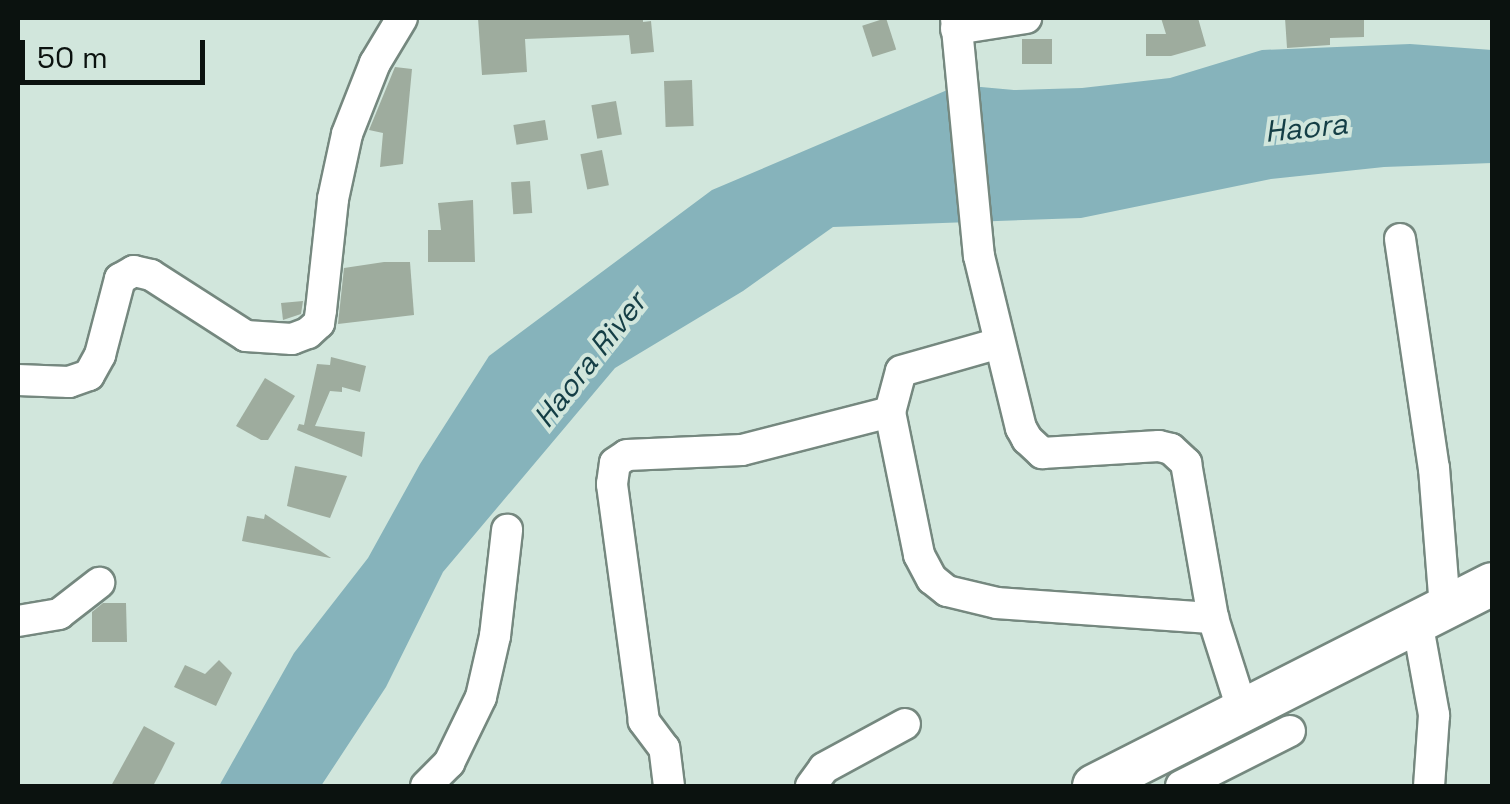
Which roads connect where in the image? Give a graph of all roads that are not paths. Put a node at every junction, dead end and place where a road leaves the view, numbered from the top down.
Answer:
1 (402, 18) edge
2 (1026, 18) edge
3 (956, 23) edge
4 (1400, 239) dead end
5 (999, 343) junction
6 (18, 380) edge
7 (890, 412) junction
8 (508, 530) dead end
9 (99, 584) dead end
10 (1492, 584) edge
11 (1431, 614) junction
12 (1212, 618) junction
13 (18, 622) edge
14 (1243, 712) junction
15 (904, 724) dead end
16 (1290, 731) dead end
17 (426, 786) edge
18 (669, 786) edge
19 (811, 786) edge
20 (1094, 786) edge
21 (1181, 786) edge
22 (1429, 786) edge

1 - 6 street
2 - 3 street
3 - 5 street
4 - 11 street
5 - 7 street
5 - 12 street
7 - 12 street
7 - 18 street
8 - 17 street
9 - 13 street
10 - 11 main road
11 - 14 main road
11 - 22 street
12 - 14 street
14 - 20 main road
15 - 19 street
16 - 21 street

